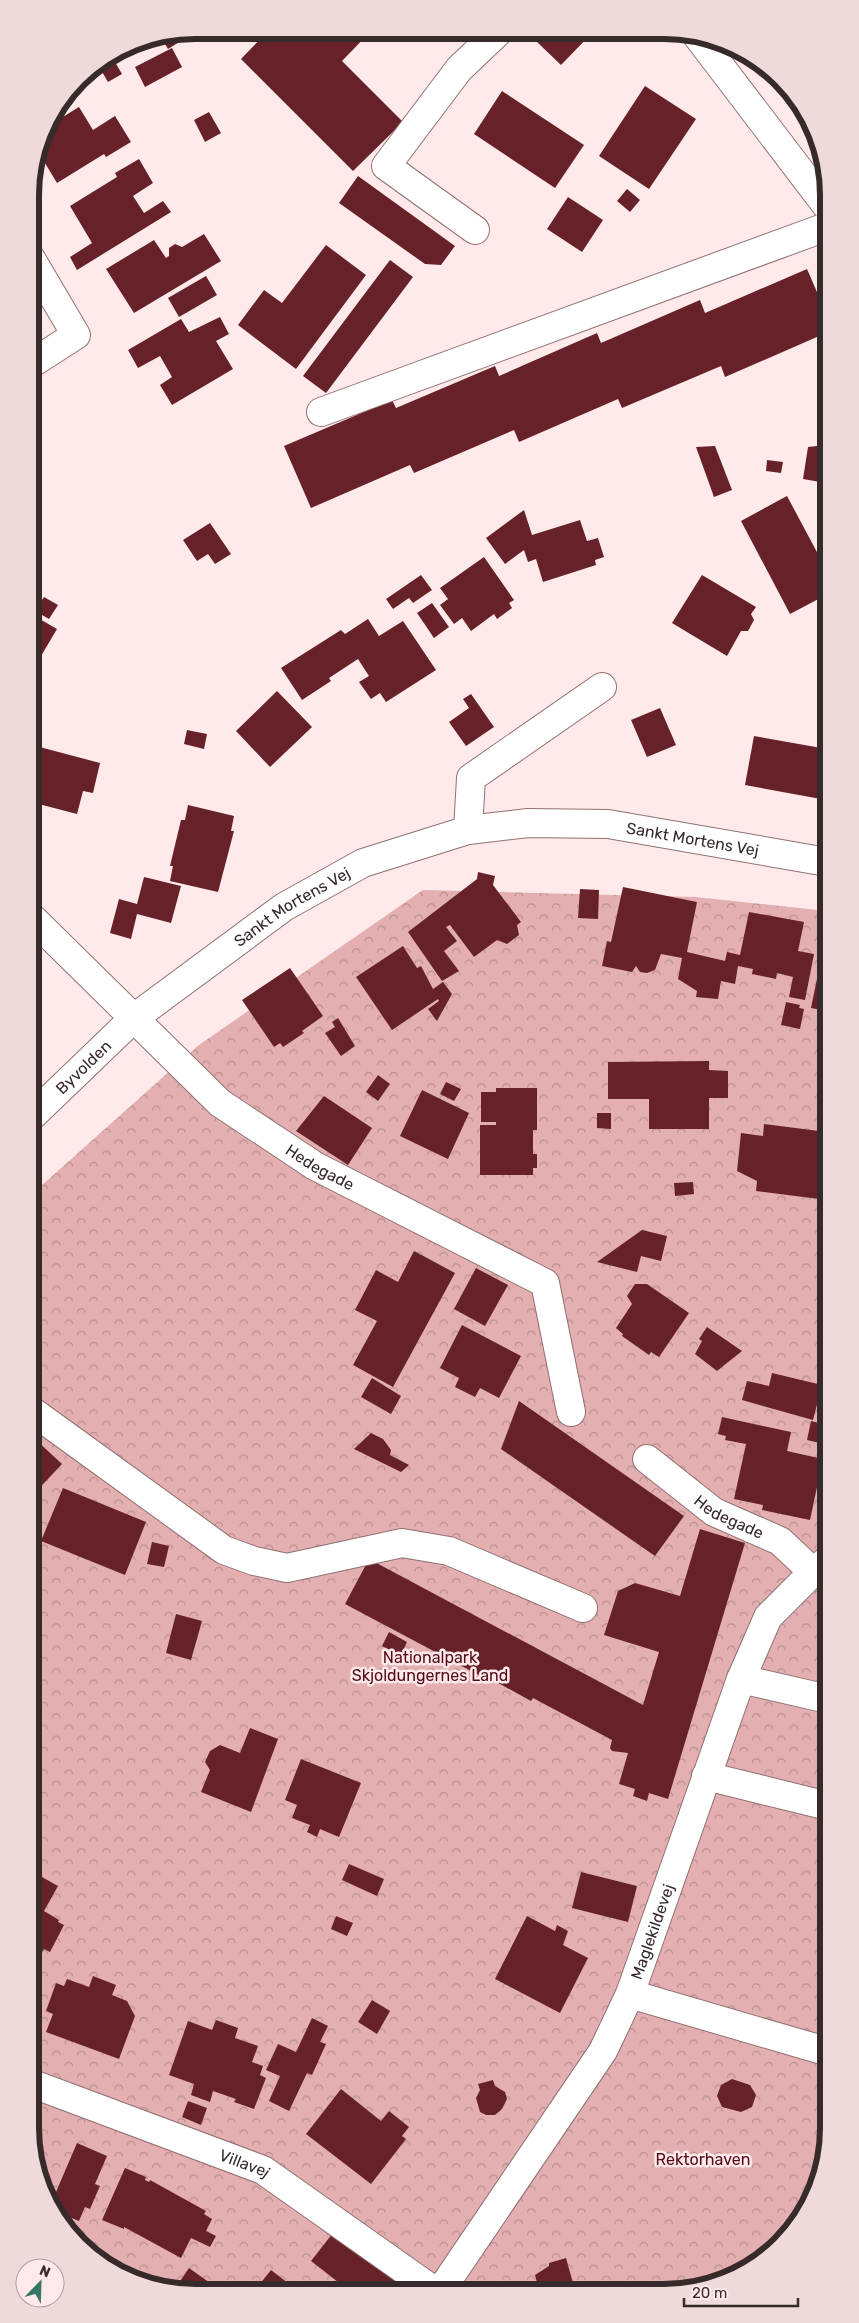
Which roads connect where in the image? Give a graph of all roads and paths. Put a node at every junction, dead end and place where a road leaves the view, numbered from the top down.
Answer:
1 (491, 39) edge
2 (704, 44) edge
3 (820, 197) edge
4 (820, 229) edge
5 (475, 230) dead end
6 (39, 272) edge
7 (39, 359) edge
8 (321, 412) dead end
9 (602, 686) dead end
10 (468, 830) junction
11 (820, 861) edge
12 (39, 925) edge
13 (134, 1018) junction
14 (39, 1109) edge
15 (570, 1412) dead end
16 (39, 1416) edge
17 (648, 1459) dead end
18 (820, 1566) edge
19 (583, 1608) dead end
20 (741, 1679) junction
21 (820, 1697) edge
22 (706, 1776) junction
23 (817, 1803) edge
24 (630, 1994) junction
25 (820, 2050) edge
26 (39, 2086) edge
27 (425, 2284) edge
28 (445, 2284) edge

1 - 5 street
2 - 3 street
4 - 8 street
6 - 7 street
9 - 10 street
10 - 11 street, Sankt Mortens Vej
10 - 13 street, Sankt Mortens Vej
12 - 13 street, Hedegade
13 - 14 street, Byvolden
13 - 15 street, Hedegade
16 - 19 street
17 - 18 street, Hedegade
18 - 20 street, Maglekildevej
20 - 21 street
20 - 22 street, Maglekildevej
22 - 23 street
22 - 24 street, Maglekildevej
24 - 25 street
24 - 28 street, Maglekildevej
26 - 27 street, Villavej

